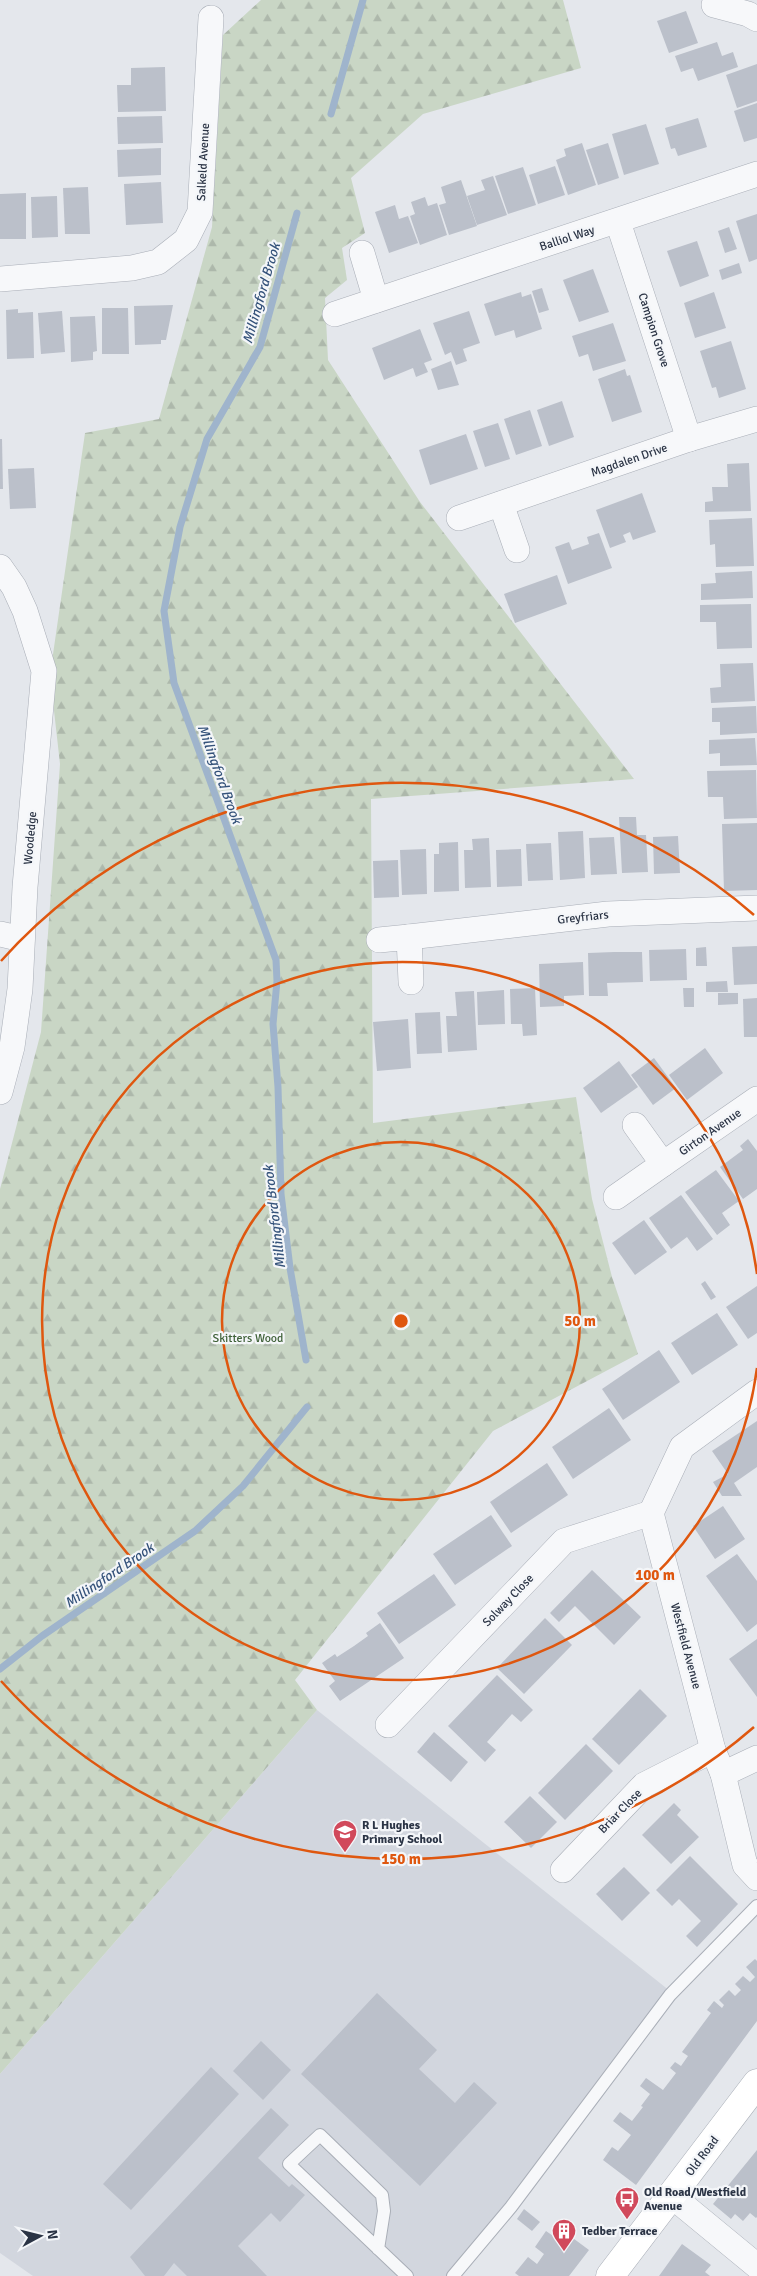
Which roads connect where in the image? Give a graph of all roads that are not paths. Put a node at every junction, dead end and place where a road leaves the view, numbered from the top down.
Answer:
1 (714, 5) dead end
2 (757, 19) edge
3 (203, 30) dead end
4 (757, 174) edge
5 (618, 222) junction
6 (362, 253) dead end
7 (0, 279) edge
8 (376, 300) junction
9 (335, 314) dead end
10 (757, 419) edge
11 (689, 439) junction
12 (501, 504) junction
13 (459, 518) dead end
14 (517, 550) dead end
15 (0, 567) edge
16 (757, 908) edge
17 (11, 936) edge
18 (409, 937) junction
19 (379, 940) dead end
20 (410, 982) dead end
21 (0, 1092) edge
22 (757, 1099) edge
23 (635, 1125) dead end
24 (663, 1164) junction
25 (616, 1197) dead end
26 (757, 1392) edge
27 (651, 1513) junction
28 (388, 1726) dead end
29 (713, 1750) junction
30 (757, 1758) edge
31 (723, 1774) junction
32 (563, 1870) dead end
33 (757, 1878) edge
34 (757, 1906) edge
35 (757, 2083) edge
36 (672, 2196) junction
37 (378, 2249) junction
38 (757, 2266) edge
39 (407, 2276) edge
40 (453, 2276) edge
41 (610, 2276) edge

1 - 2 street
3 - 7 street, Salkeld Avenue
4 - 5 street, Balliol Way
5 - 8 street, Balliol Way
5 - 11 street, Campion Grove
6 - 8 street
8 - 9 street, Balliol Way
10 - 11 street, Magdalen Drive
11 - 12 street, Magdalen Drive
12 - 13 street, Magdalen Drive
12 - 14 street
15 - 17 street, Woodedge
16 - 18 street, Greyfriars
17 - 21 street, Woodedge
18 - 19 street, Greyfriars
18 - 20 street
22 - 24 street, Girton Avenue
23 - 24 street
24 - 25 street, Girton Avenue
26 - 27 street
27 - 28 street, Solway Close
27 - 29 street, Westfield Avenue
29 - 31 street, Westfield Avenue
29 - 32 street, Briar Close
30 - 31 street
31 - 33 street, Westfield Avenue
34 - 40 lane
35 - 36 street, Old Road
36 - 38 street
36 - 41 street, Old Road
37 - 37 lane
37 - 39 lane

